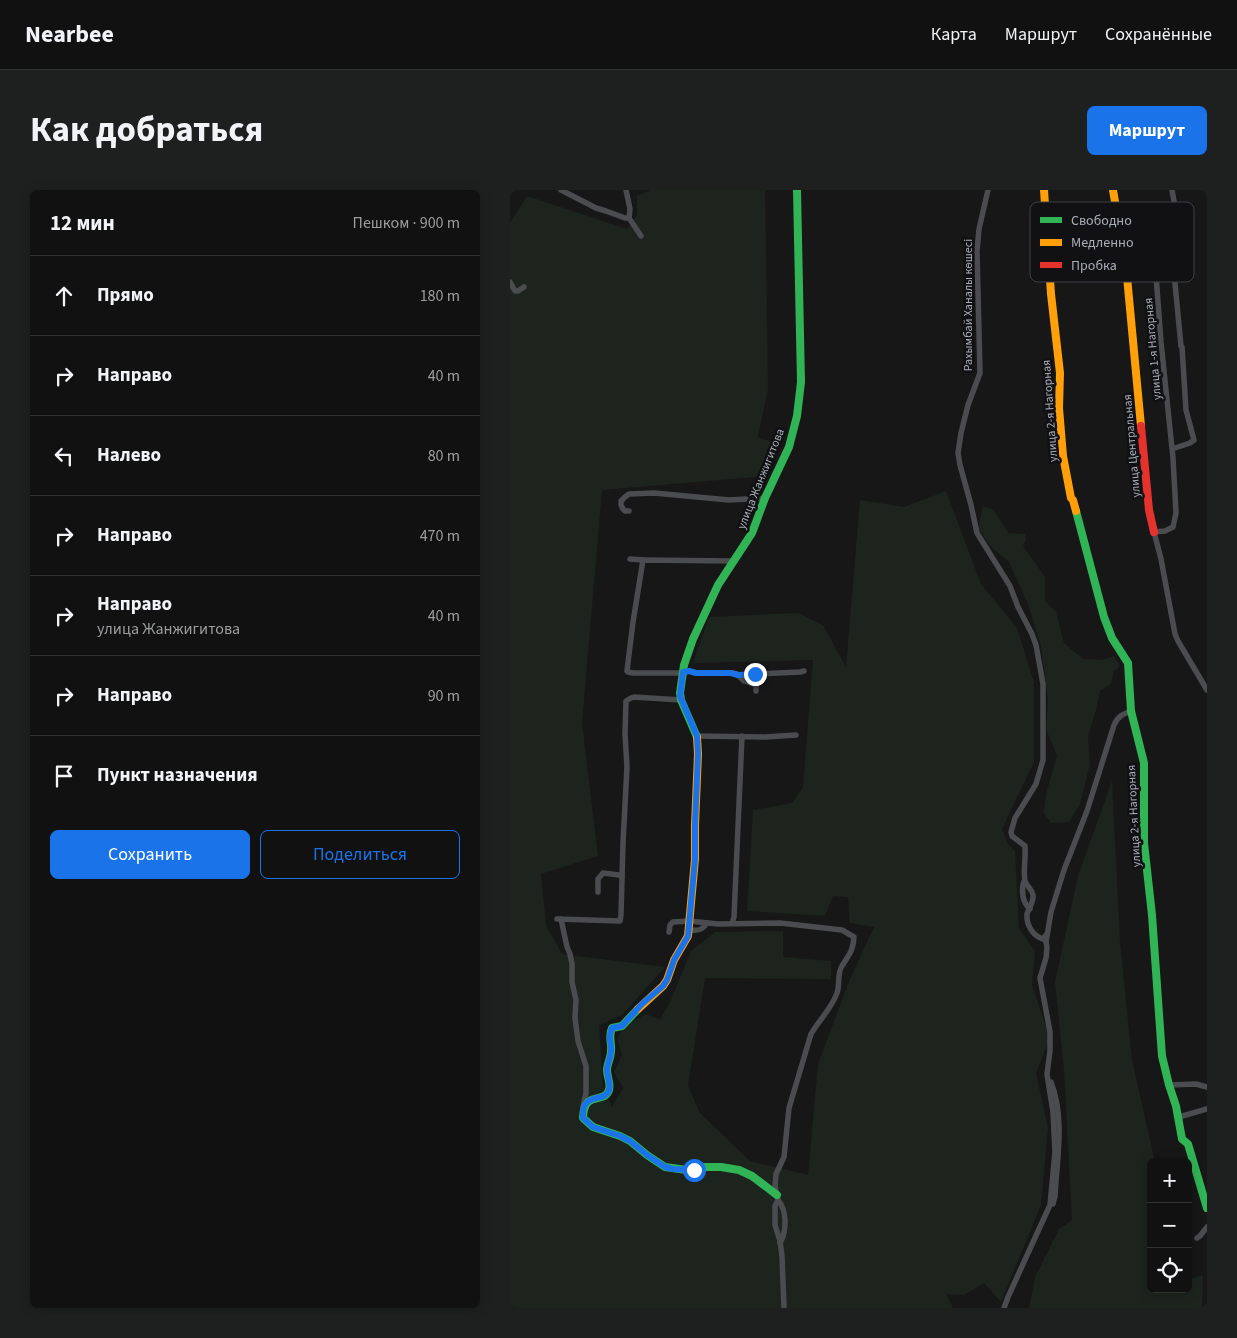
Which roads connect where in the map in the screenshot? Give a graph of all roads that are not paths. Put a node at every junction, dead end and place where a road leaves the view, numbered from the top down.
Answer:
1 (562, 190) edge
2 (626, 190) edge
3 (797, 190) edge
4 (988, 190) edge
5 (629, 218) junction
6 (641, 236) dead end
7 (510, 282) edge
8 (1050, 282) edge
9 (1128, 282) edge
10 (1157, 282) edge
11 (1175, 282) edge
12 (524, 287) dead end
13 (1172, 449) junction
14 (765, 498) junction
15 (630, 511) dead end
16 (1154, 532) junction
17 (630, 559) dead end
18 (643, 560) junction
19 (733, 561) junction
20 (804, 671) dead end
21 (683, 672) junction
22 (738, 675) junction
23 (1207, 690) edge
24 (756, 691) dead end
25 (681, 700) junction
26 (1131, 711) junction
27 (796, 735) dead end
28 (697, 736) junction
29 (742, 736) junction
30 (622, 877) junction
31 (1025, 879) junction
32 (598, 892) dead end
33 (1030, 909) junction
34 (690, 923) junction
35 (732, 924) junction
36 (669, 932) dead end
37 (1047, 934) junction
38 (1169, 1086) junction
39 (1207, 1087) edge
40 (582, 1108) junction
41 (1207, 1109) edge
42 (1178, 1117) junction
43 (777, 1198) junction
44 (1207, 1208) edge
45 (1207, 1227) edge
46 (1197, 1238) dead end
47 (780, 1243) junction
48 (784, 1308) edge
49 (1004, 1308) edge

1 - 5 street
2 - 5 street
3 - 14 street, улица Жанжигитова
4 - 31 street, Рахымбай Ханалы көшесі
5 - 6 street
7 - 12 street
8 - 26 street, улица 2-я Нагорная
9 - 16 street, улица Центральная
10 - 13 street, улица 1-я Нагорная
11 - 13 street, улица 1-я Нагорная
13 - 16 street, улица 1-я Нагорная
14 - 15 street
14 - 19 street, улица Жанжигитова
16 - 23 street, улица Центральная
17 - 18 street
18 - 19 street
18 - 21 street
19 - 21 street, улица Жанжигитова
20 - 22 street
21 - 22 street
21 - 25 street, улица Жанжигитова
22 - 24 street
25 - 28 street
25 - 30 street
26 - 37 street
26 - 38 street, улица 2-я Нагорная
27 - 29 street
28 - 29 street
28 - 34 street
29 - 35 street
30 - 32 street
30 - 40 street
31 - 33 street
31 - 33 street
33 - 37 street
34 - 35 street
34 - 36 street
34 - 40 street
35 - 43 street
37 - 49 street
38 - 39 street
38 - 42 street, улица 2-я Нагорная
40 - 43 street
41 - 42 street
42 - 44 street, улица 2-я Нагорная
43 - 47 street
43 - 47 street
45 - 46 street
47 - 48 street

